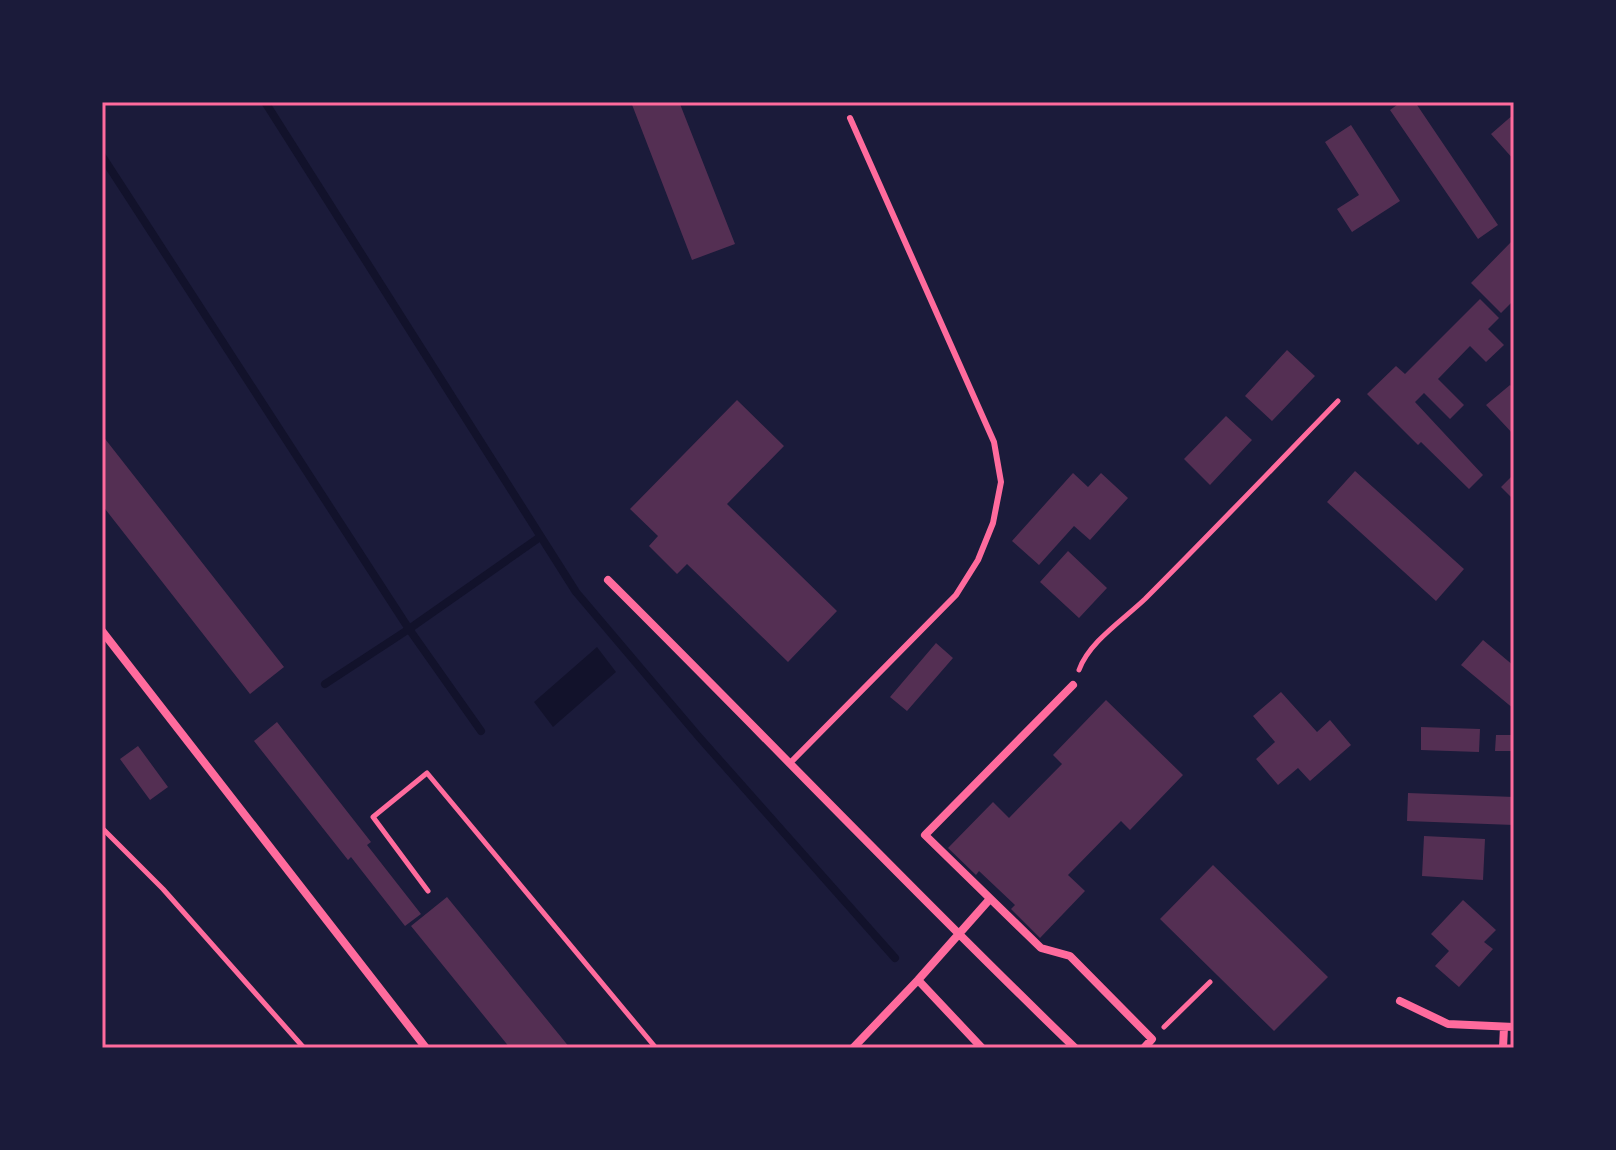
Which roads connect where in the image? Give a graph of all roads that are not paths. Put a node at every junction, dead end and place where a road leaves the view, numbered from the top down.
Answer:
1 (850, 118) dead end
2 (608, 580) dead end
3 (102, 631) edge
4 (1073, 685) road end
5 (791, 762) junction
6 (989, 900) junction
7 (957, 935) junction
8 (918, 980) junction
9 (1400, 1001) dead end
10 (1509, 1027) edge
11 (426, 1048) edge
12 (853, 1048) edge
13 (982, 1048) edge
14 (1075, 1048) edge
15 (1144, 1048) edge
16 (1503, 1048) edge

1 - 5 lane
2 - 5 street
3 - 11 street
4 - 6 street
5 - 7 street
6 - 7 street
6 - 15 street
7 - 8 street
7 - 14 street
8 - 12 street
8 - 13 street
9 - 10 street
10 - 16 street

